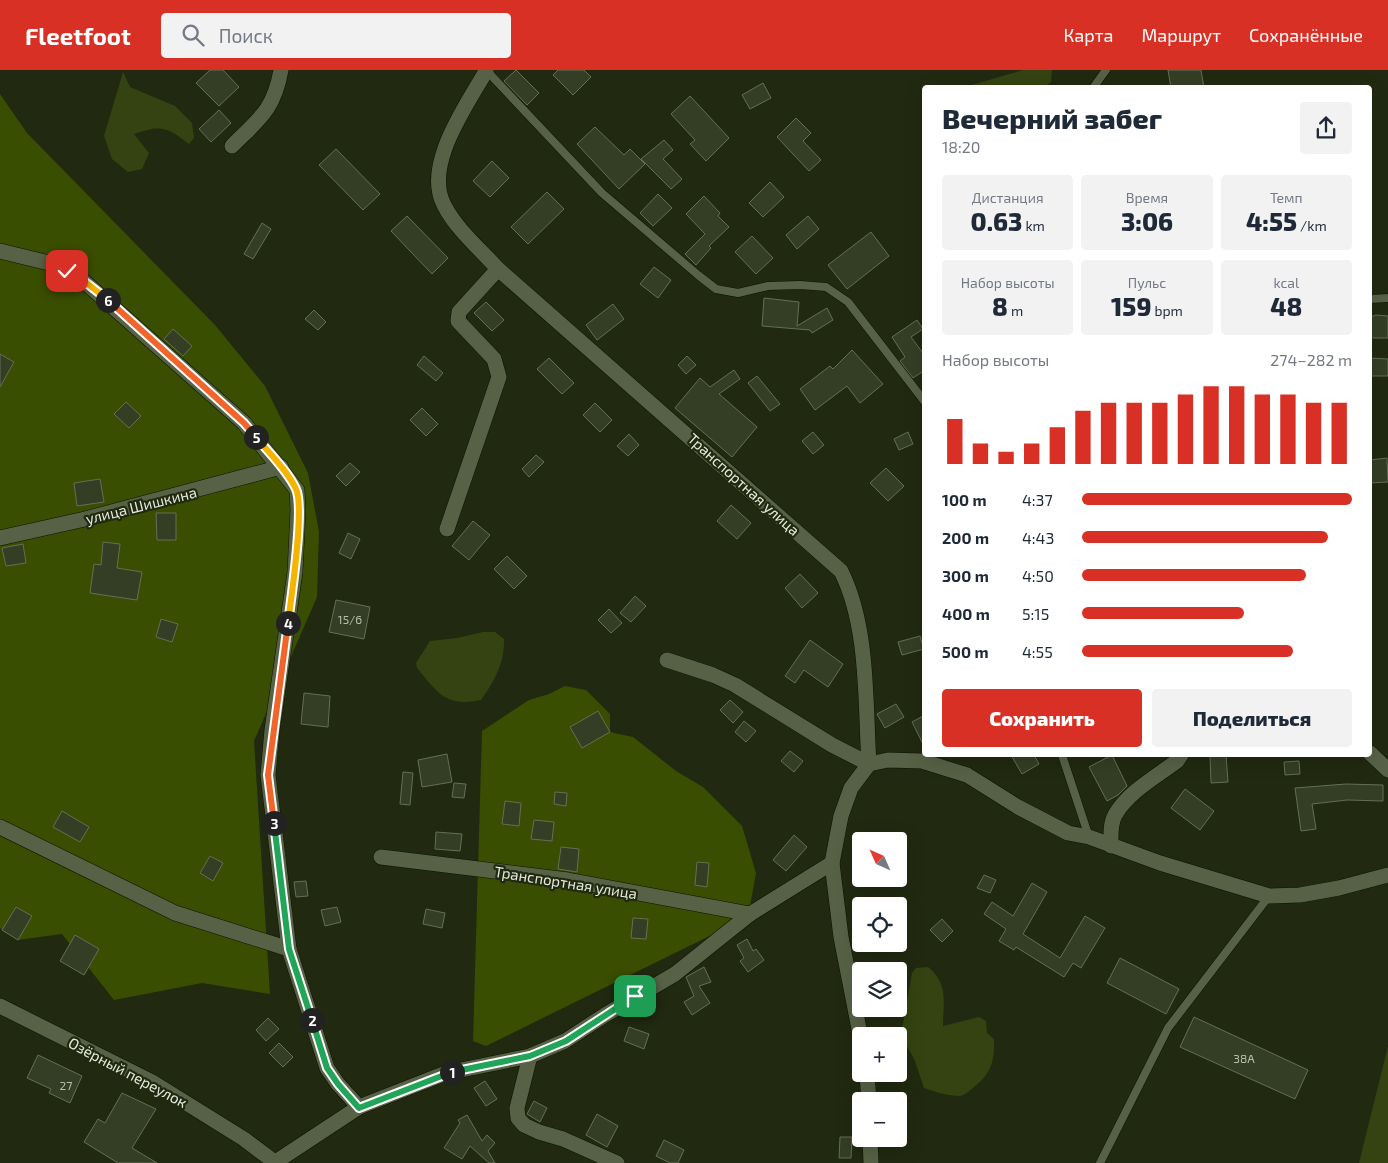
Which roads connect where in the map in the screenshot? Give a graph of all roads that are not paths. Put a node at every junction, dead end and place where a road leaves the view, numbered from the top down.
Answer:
1 (281, 70) edge
2 (1106, 70) edge
3 (486, 71) edge
4 (1095, 85) edge
5 (232, 146) dead end
6 (0, 251) edge
7 (498, 269) junction
8 (1388, 298) edge
9 (1372, 299) edge
10 (922, 398) edge
11 (281, 468) junction
12 (447, 529) dead end
13 (0, 538) edge
14 (667, 660) dead end
15 (1372, 755) edge
16 (1063, 757) edge
17 (1180, 757) edge
18 (869, 764) junction
19 (1388, 770) edge
20 (0, 826) edge
21 (1090, 837) junction
22 (1111, 846) junction
23 (381, 857) dead end
24 (832, 863) junction
25 (1388, 875) edge
26 (1269, 896) junction
27 (750, 914) junction
28 (289, 949) junction
29 (0, 1006) edge
30 (859, 1027) edge
31 (530, 1056) junction
32 (359, 1108) junction
33 (870, 1147) edge
34 (275, 1163) edge
35 (617, 1163) edge
36 (871, 1163) edge
37 (1100, 1163) edge

1 - 5 street
2 - 4 lane
3 - 7 street, Транспортная улица
3 - 10 lane
6 - 11 street
7 - 12 street
7 - 18 street, Транспортная улица
8 - 9 lane
11 - 13 street, улица Шишкина
11 - 28 street
14 - 18 street
15 - 19 street
16 - 21 lane
17 - 22 street
18 - 21 street
18 - 24 street
20 - 28 street
21 - 22 street
22 - 26 street
23 - 27 street, Транспортная улица
24 - 27 street
24 - 30 street
25 - 26 street
26 - 37 lane
27 - 31 street
28 - 32 street
29 - 34 street, Озёрный переулок
31 - 32 street
31 - 35 street
32 - 34 street
33 - 36 street

